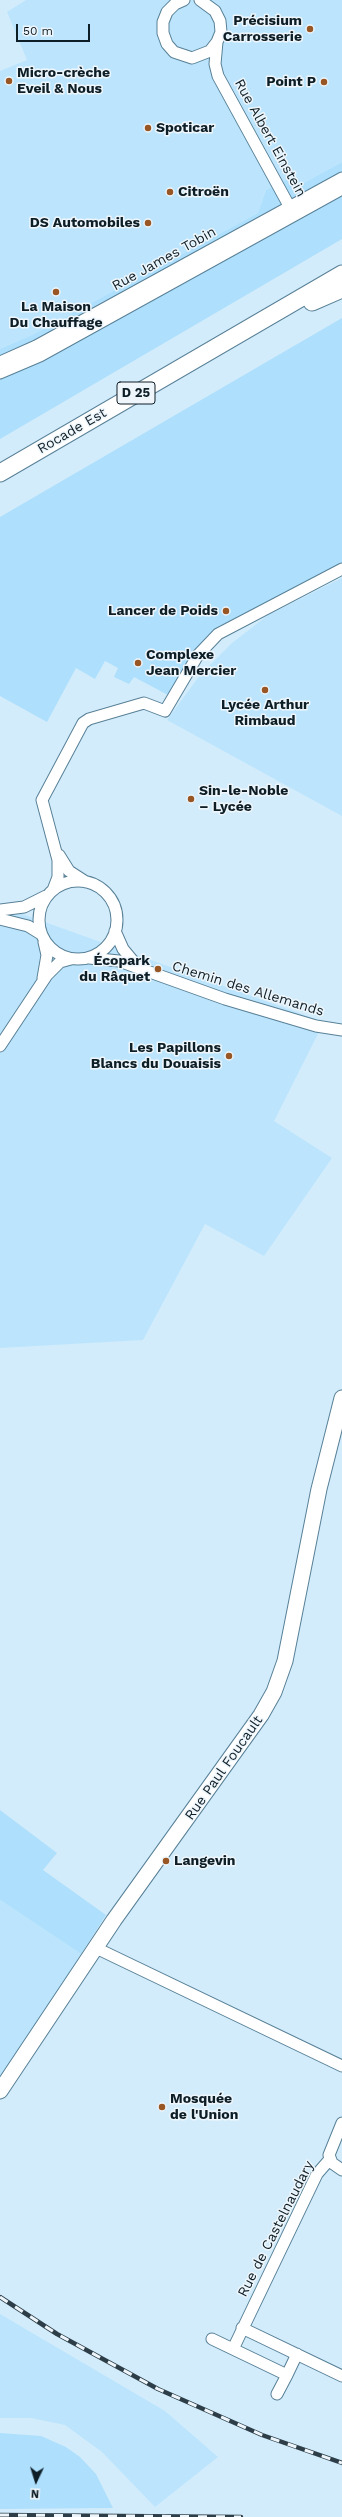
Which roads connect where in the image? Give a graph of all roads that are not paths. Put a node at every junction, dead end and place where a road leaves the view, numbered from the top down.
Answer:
1 (184, 0) edge
2 (200, 0) edge
3 (218, 42) junction
4 (195, 57) junction
5 (218, 76) junction
6 (342, 178) edge
7 (342, 189) edge
8 (292, 211) junction
9 (342, 274) edge
10 (342, 289) edge
11 (228, 340) junction
12 (0, 362) edge
13 (0, 373) edge
14 (0, 473) edge
15 (342, 569) edge
16 (55, 848) junction
17 (89, 883) junction
18 (51, 892) junction
19 (0, 910) edge
20 (0, 919) edge
21 (115, 931) junction
22 (42, 937) junction
23 (89, 958) junction
24 (72, 959) junction
25 (147, 973) junction
26 (41, 982) junction
27 (342, 1030) edge
28 (0, 1046) edge
29 (342, 1398) edge
30 (96, 1948) junction
31 (342, 2066) edge
32 (0, 2091) edge
33 (342, 2123) edge
34 (330, 2159) junction
35 (342, 2170) edge
36 (242, 2328) junction
37 (212, 2339) dead end
38 (233, 2349) junction
39 (297, 2354) junction
40 (287, 2375) junction
41 (342, 2376) edge
42 (277, 2394) dead end

1 - 4 street, Rue Albert Einstein
2 - 3 street, Rue Albert Einstein
3 - 4 street
3 - 5 street, Rue Albert Einstein
4 - 5 street, Rue Albert Einstein
5 - 8 street, Rue Albert Einstein
6 - 8 street, Rue James Tobin
7 - 8 street, Rue James Tobin
8 - 12 street, Rue James Tobin
8 - 13 street, Rue James Tobin
9 - 11 main road, Rocade Est / D 25
10 - 11 main road, Rocade Est / D 25
11 - 14 main road, Rocade Est / D 25
15 - 16 street
16 - 17 street
16 - 18 street
17 - 18 street
17 - 21 street
18 - 19 street
18 - 22 street
20 - 22 street
21 - 23 street
21 - 25 street, Chemin des Allemands
22 - 24 street
22 - 26 street
23 - 24 street
23 - 25 street, Chemin des Allemands
24 - 26 street
25 - 27 street, Chemin des Allemands
26 - 28 street
29 - 30 street, Rue Paul Foucault
30 - 31 street
30 - 32 street, Rue Paul Foucault
33 - 34 street, Rue de Castelnaudary
34 - 35 street
34 - 36 street, Rue de Castelnaudary
36 - 38 street, Rue de Castelnaudary
36 - 39 street
37 - 38 street
38 - 40 street
39 - 40 street
39 - 41 street
40 - 42 street

